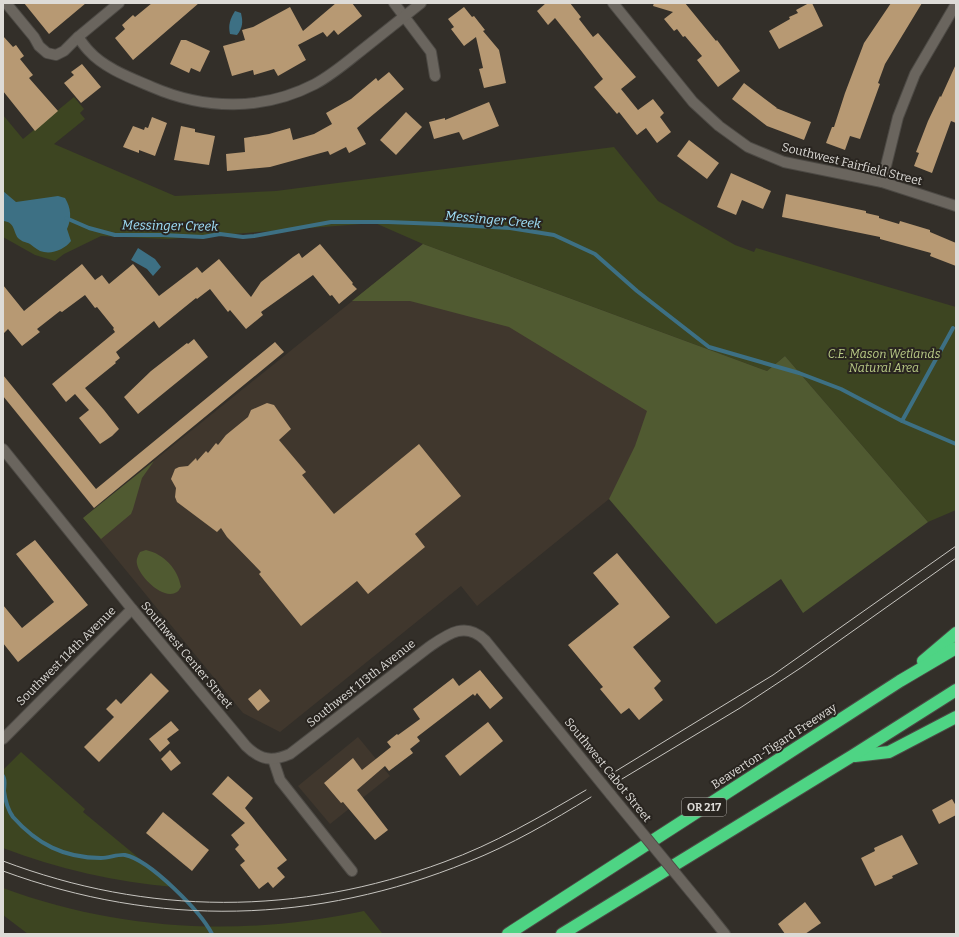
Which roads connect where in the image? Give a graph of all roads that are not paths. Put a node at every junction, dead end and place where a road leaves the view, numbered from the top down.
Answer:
1 (6, 3) edge
2 (119, 3) edge
3 (394, 3) edge
4 (421, 3) edge
5 (612, 3) edge
6 (956, 4) edge
7 (404, 16) junction
8 (78, 36) junction
9 (435, 76) dead end
10 (882, 182) junction
11 (956, 206) edge
12 (3, 449) edge
13 (132, 609) junction
14 (466, 631) joint
15 (956, 633) edge
16 (956, 648) edge
17 (900, 681) junction
18 (956, 690) edge
19 (956, 717) edge
20 (3, 739) edge
21 (852, 756) junction
22 (273, 759) junction
23 (352, 871) dead end
24 (508, 934) edge
25 (562, 934) edge
26 (725, 934) edge

1 - 8 street
2 - 8 street
3 - 7 street
4 - 7 street
5 - 10 street, Southwest Fairfield Street
6 - 10 street
7 - 8 street
7 - 9 street
10 - 11 street, Southwest Fairfield Street
12 - 13 street, Southwest Center Street
13 - 20 street, Southwest 114th Avenue
13 - 22 street, Southwest Center Street
14 - 22 street, Southwest 113th Avenue
14 - 26 street, Southwest Cabot Street, bridge
15 - 17 highway
16 - 17 highway, Beaverton-Tigard Freeway / OR 217
17 - 24 highway, Beaverton-Tigard Freeway / OR 217
18 - 21 highway, OR 217
19 - 21 highway
21 - 25 highway, OR 217
22 - 23 street

